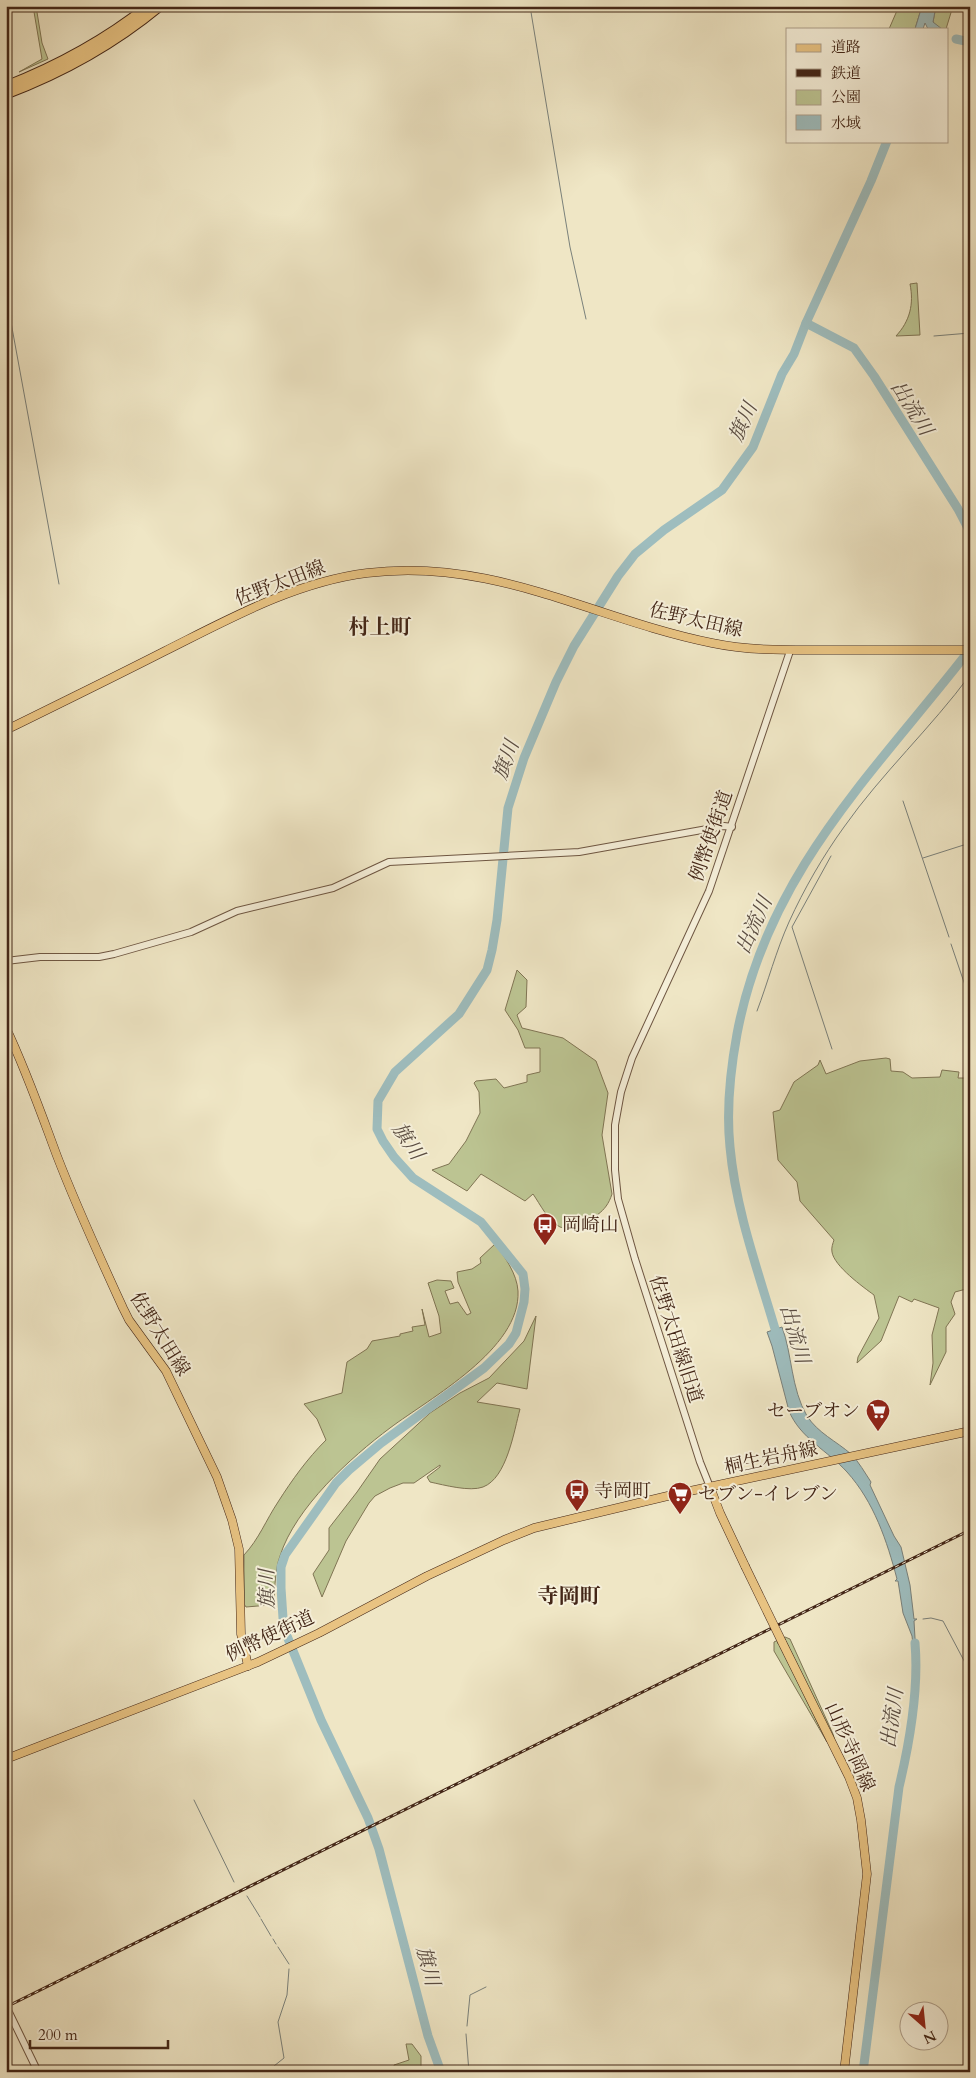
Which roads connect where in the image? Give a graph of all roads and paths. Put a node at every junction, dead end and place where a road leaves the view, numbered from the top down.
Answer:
1 (148, 6) edge
2 (160, 6) edge
3 (81, 51) junction
4 (47, 78) junction
5 (6, 81) edge
6 (6, 86) edge
7 (6, 94) edge
8 (6, 98) edge
9 (970, 650) edge
10 (790, 651) junction
11 (6, 730) edge
12 (732, 827) junction
13 (6, 961) edge
14 (6, 1028) edge
15 (618, 1199) joint
16 (970, 1431) edge
17 (710, 1487) junction
18 (540, 1526) joint
19 (251, 1664) junction
20 (6, 1759) edge
21 (6, 2006) edge
22 (38, 2072) edge
23 (844, 2072) edge

1 - 3 highway
2 - 4 highway
3 - 5 highway
3 - 6 highway
4 - 7 highway
4 - 8 highway
9 - 10 main road
10 - 11 main road, 佐野太田線
10 - 12 street, 例幣使街道
12 - 13 street
12 - 15 street, 例幣使街道
14 - 19 main road, 佐野太田線
15 - 17 street, 佐野太田線旧道
16 - 17 main road, 桐生岩舟線
17 - 18 main road, 桐生岩舟線
17 - 23 main road, 山形寺岡線, bridge
18 - 19 main road, 例幣使街道
19 - 20 main road, 例幣使街道
21 - 22 street

